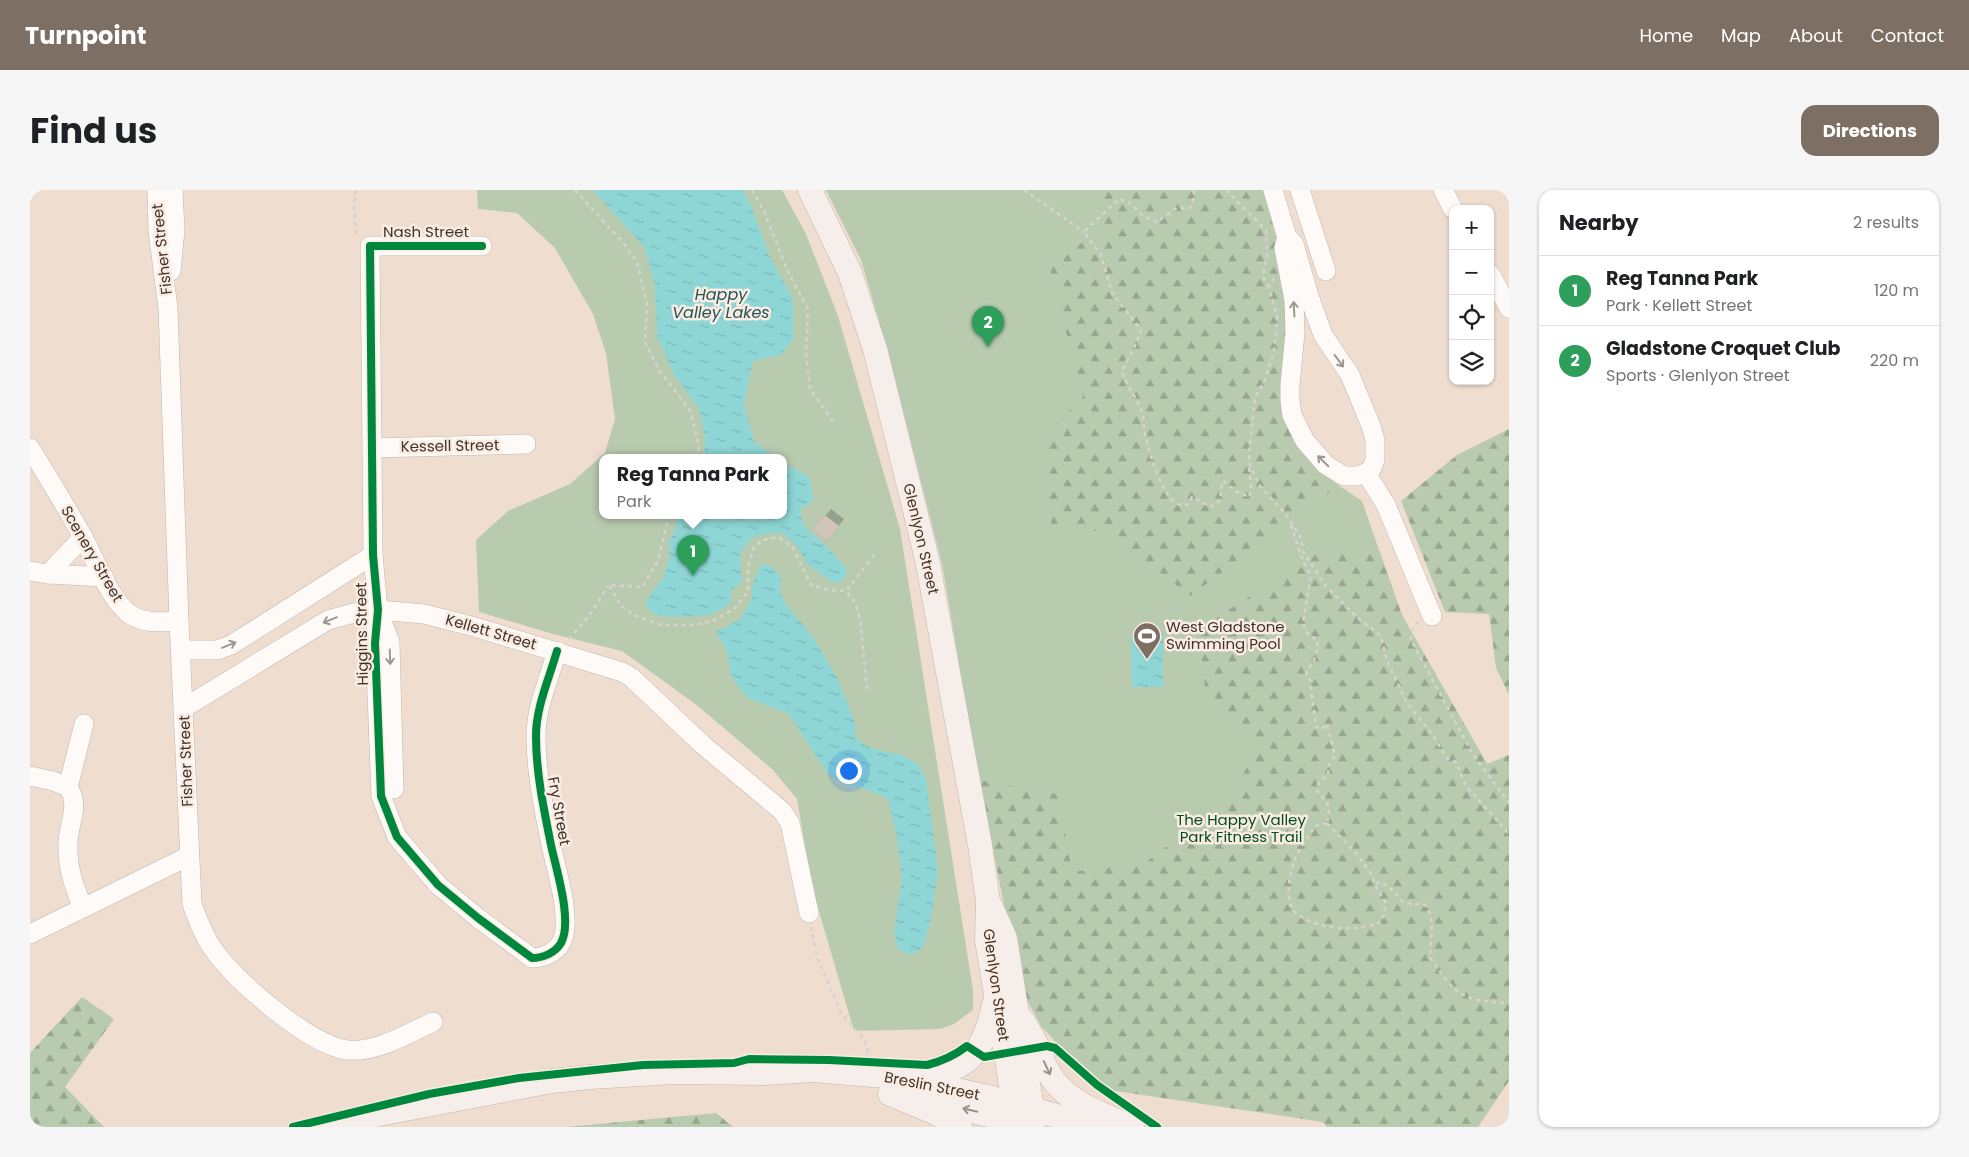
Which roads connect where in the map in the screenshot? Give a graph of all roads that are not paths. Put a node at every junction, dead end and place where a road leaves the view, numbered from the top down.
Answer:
1 (157, 190) edge
2 (173, 190) edge
3 (810, 190) edge
4 (1273, 190) edge
5 (1300, 190) edge
6 (1443, 190) edge
7 (1451, 205) edge
8 (1287, 237) junction
9 (370, 246) joint
10 (482, 246) dead end
11 (1326, 271) dead end
12 (1494, 281) edge
13 (168, 308) junction
14 (1509, 308) edge
15 (526, 444) dead end
16 (30, 448) edge
17 (373, 448) junction
18 (1366, 473) junction
19 (83, 537) junction
20 (373, 555) junction
21 (39, 573) edge
22 (104, 577) junction
23 (378, 610) junction
24 (1431, 614) road end
25 (179, 621) junction
26 (181, 650) junction
27 (557, 651) junction
28 (184, 708) junction
29 (84, 724) dead end
30 (30, 776) edge
31 (68, 787) junction
32 (189, 856) junction
33 (83, 908) junction
34 (808, 913) road end
35 (30, 934) edge
36 (532, 958) joint
37 (1006, 1004) junction
38 (433, 1022) dead end
39 (878, 1071) junction
40 (1027, 1120) edge
41 (332, 1127) edge
42 (960, 1127) edge
43 (1097, 1127) edge
44 (1132, 1127) edge

1 - 13 street, Fisher Street
2 - 13 street, Fisher Street
3 - 37 main road, Glenlyon Street
4 - 8 street
5 - 11 street
6 - 7 street
8 -> 18 street
18 -> 8 street
9 - 10 street, Nash Street
9 - 17 street, Higgins Street
12 - 14 street
13 - 25 street, Fisher Street
15 - 17 street, Kessell Street
16 - 19 street, Scenery Street
17 - 20 street, Higgins Street
18 - 24 street
19 - 21 street
19 - 22 street, Scenery Street
20 - 23 street, Higgins Street
26 -> 20 street
21 - 22 street
22 - 25 street, Scenery Street
23 - 27 street, Kellett Street
23 -> 28 street, Kellett Street
23 - 36 street, Higgins Street
25 - 26 street, Fisher Street
26 - 28 street, Fisher Street
27 - 34 street, Kellett Street
27 - 36 street, Fry Street
28 - 32 street, Fisher Street
29 - 31 street
30 - 31 street
31 - 33 street
32 - 33 street
32 - 38 street, Fisher Street
33 - 35 street
37 - 39 main road
37 - 40 main road, Glenlyon Street
37 -> 44 main road
39 - 40 main road, Breslin Street
39 - 41 main road, Breslin Street
39 - 42 main road
40 - 43 main road, Breslin Street

